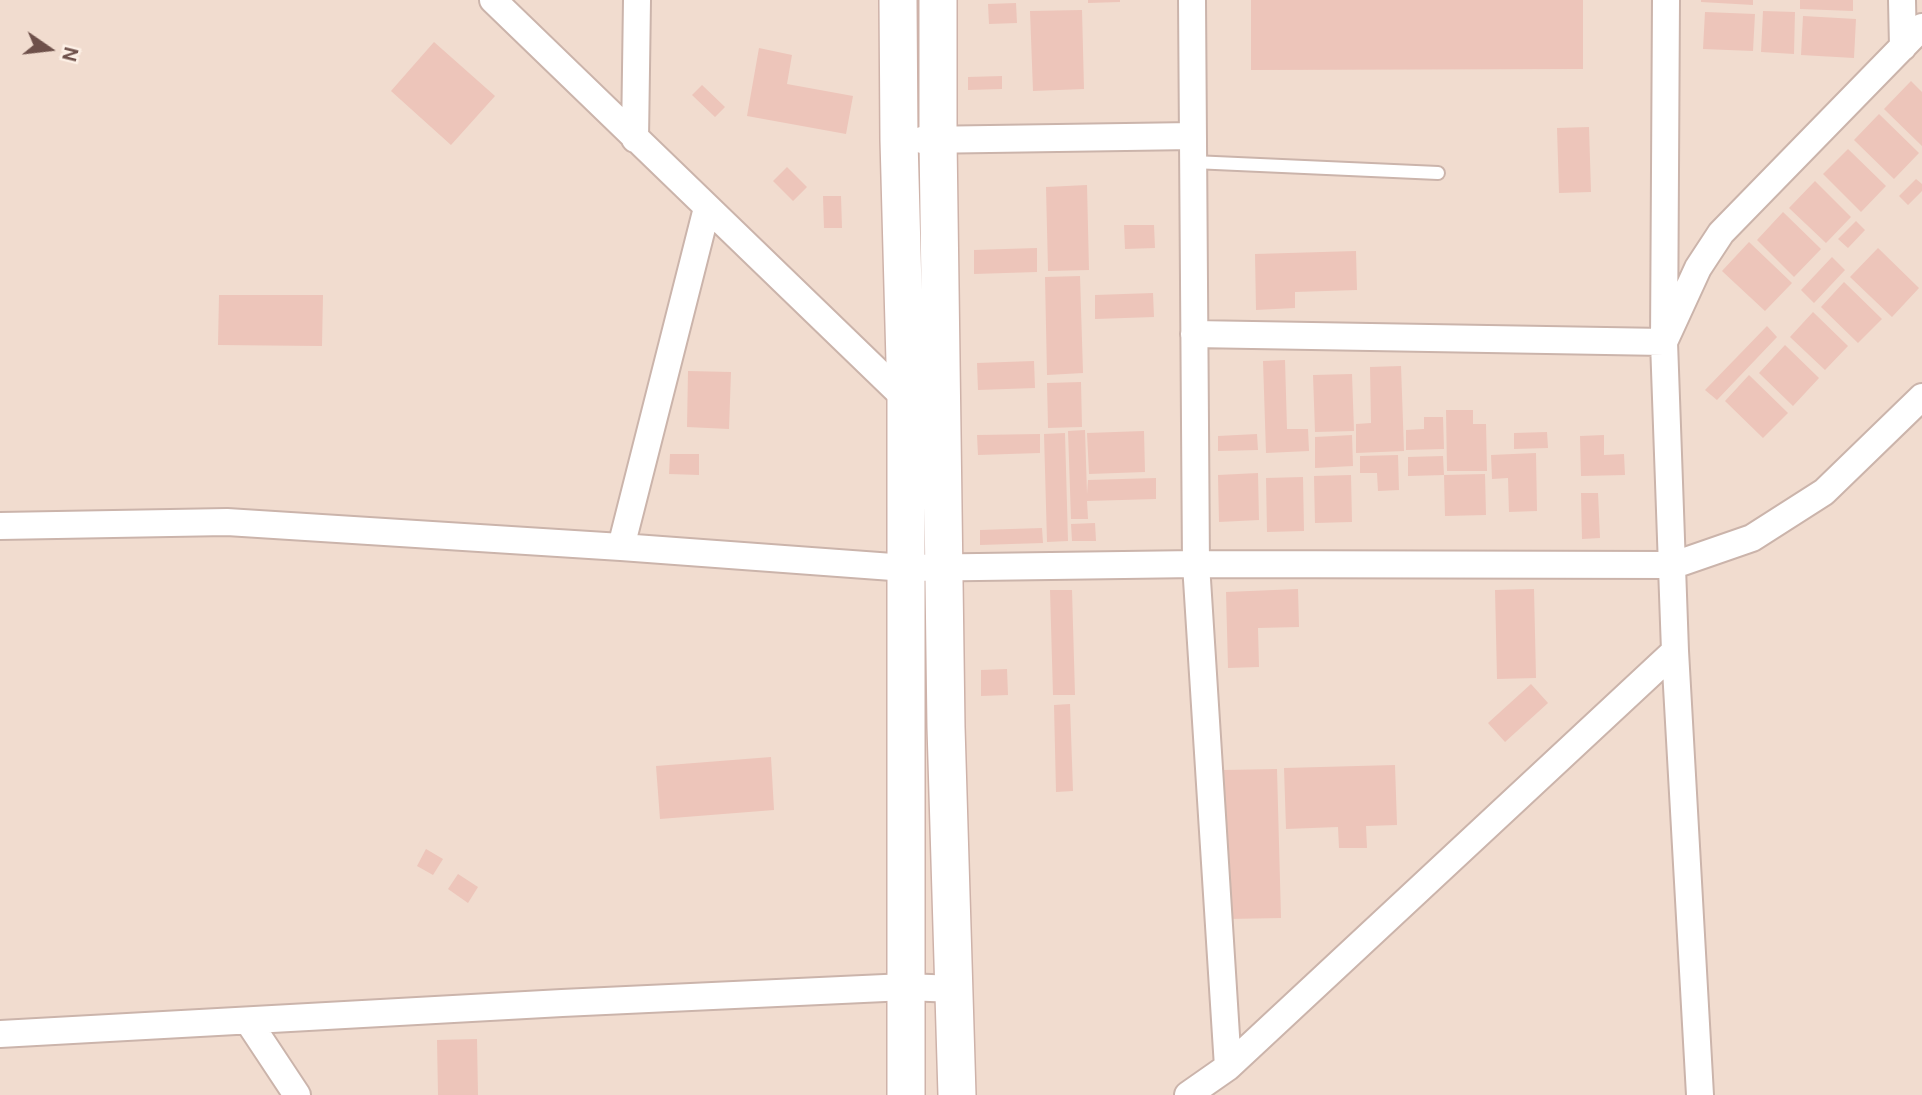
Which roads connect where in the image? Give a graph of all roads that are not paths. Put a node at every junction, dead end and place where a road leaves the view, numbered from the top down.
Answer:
1 (493, 0) edge
2 (637, 0) edge
3 (898, 0) edge
4 (938, 0) edge
5 (1192, 0) edge
6 (1666, 0) edge
7 (1902, 0) edge
8 (1922, 27) edge
9 (1903, 47) junction
10 (1193, 136) junction
11 (635, 139) junction
12 (938, 139) junction
13 (899, 140) junction
14 (1193, 162) junction
15 (1438, 173) dead end
16 (707, 208) junction
17 (1194, 334) junction
18 (1664, 342) junction
19 (1922, 397) edge
20 (906, 399) junction
21 (0, 526) edge
22 (621, 547) junction
23 (1196, 564) junction
24 (1674, 565) junction
25 (906, 568) junction
26 (944, 568) junction
27 (1675, 651) junction
28 (906, 987) junction
29 (955, 989) junction
30 (248, 1021) junction
31 (0, 1034) edge
32 (1228, 1067) junction
33 (296, 1095) edge
34 (906, 1095) edge
35 (957, 1095) edge
36 (1188, 1095) edge
37 (1700, 1095) edge

1 - 11 street
2 - 11 street
3 - 13 main road
4 - 12 main road
5 - 10 street
6 - 18 street
7 - 9 street
8 - 9 street
9 - 18 street
10 - 12 street
10 - 14 street
11 - 16 street
12 - 13 street
12 - 26 main road
13 - 20 main road
14 - 15 lane
14 - 17 street
16 - 20 street
16 - 22 street
17 - 18 street
17 - 23 street
18 - 24 street
19 - 24 street
20 - 25 main road
21 - 22 street
22 - 25 street
23 - 24 street
23 - 26 street
23 - 32 street
24 - 27 street
25 - 26 street
25 - 28 main road
26 - 29 main road
27 - 32 street
27 - 37 street
28 - 29 street
28 - 30 street
28 - 34 main road
29 - 35 main road
30 - 31 street
30 - 33 street
32 - 36 street

